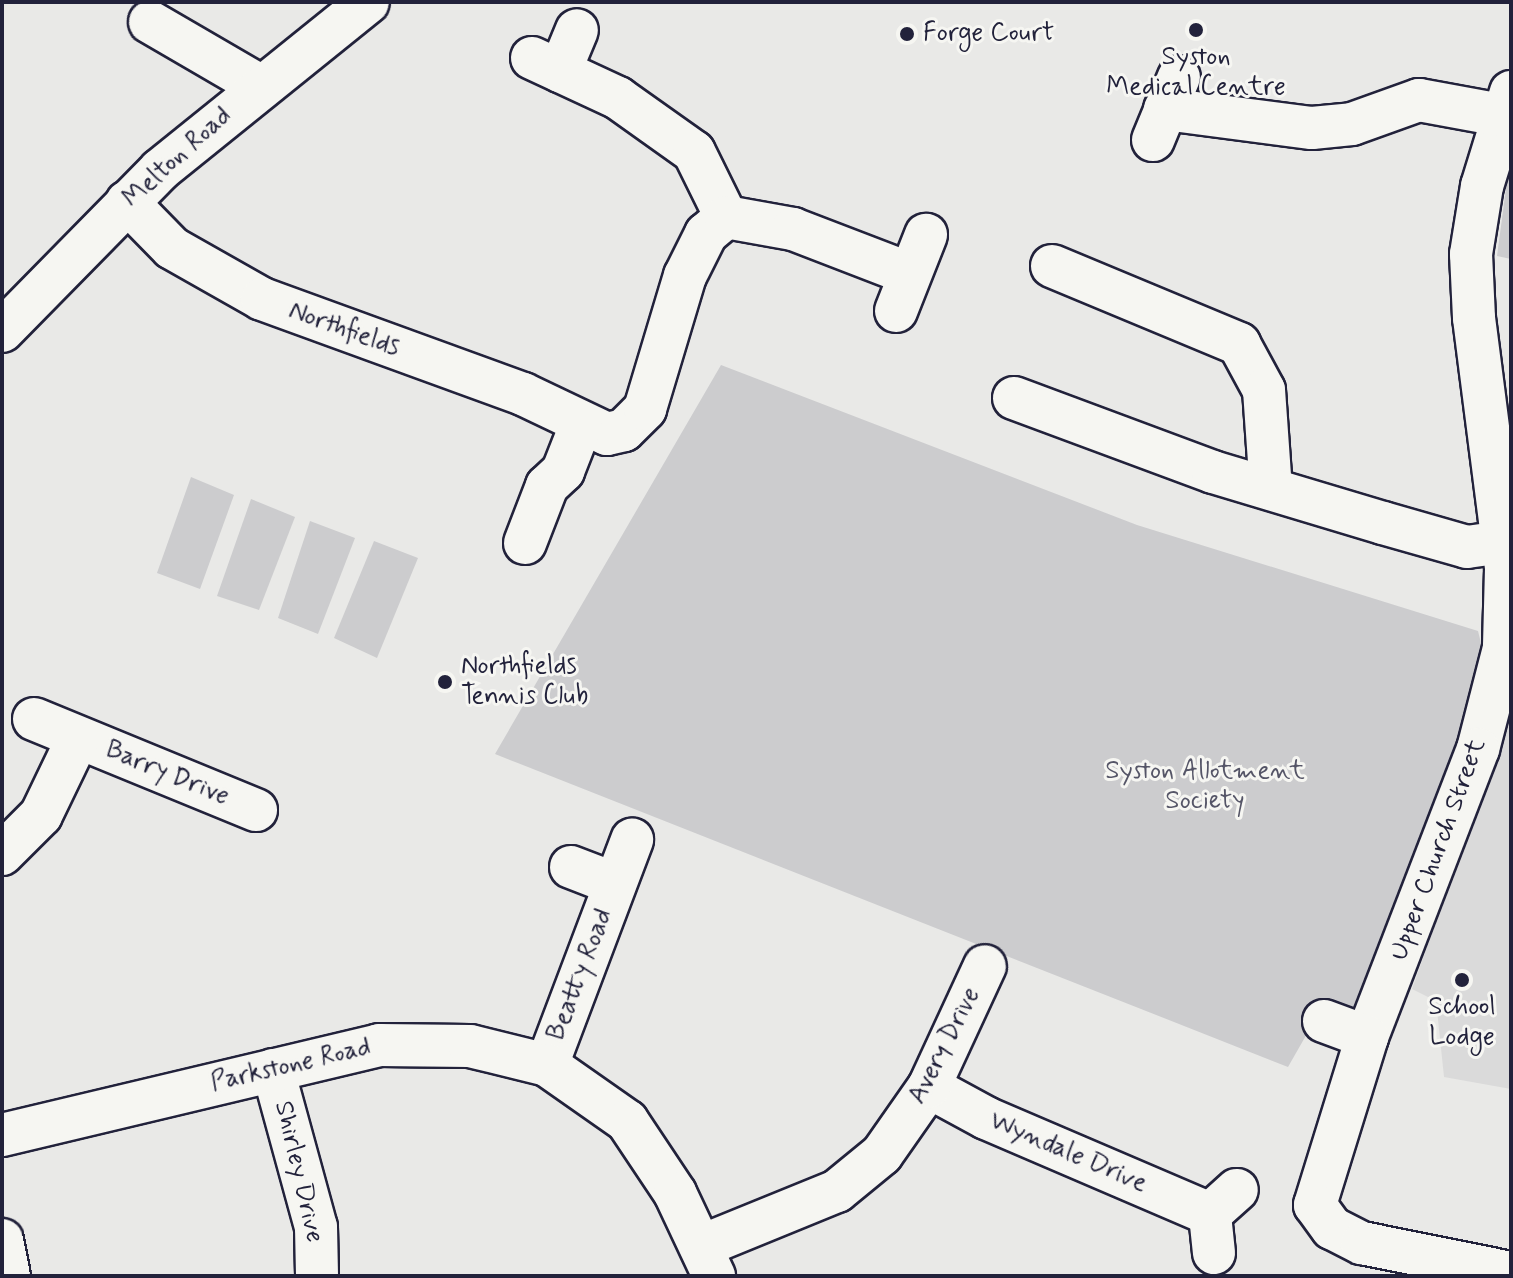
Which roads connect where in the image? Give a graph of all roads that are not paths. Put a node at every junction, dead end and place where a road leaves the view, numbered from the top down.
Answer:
1 (368, 2) edge
2 (150, 22) dead end
3 (577, 30) dead end
4 (260, 86) junction
5 (1506, 103) edge
6 (1166, 109) dead end
7 (127, 202) junction
8 (726, 217) junction
9 (926, 235) dead end
10 (1052, 266) dead end
11 (9, 314) edge
12 (1014, 398) dead end
13 (581, 425) junction
14 (1271, 489) junction
15 (1503, 542) junction
16 (525, 543) dead end
17 (34, 719) dead end
18 (78, 738) junction
19 (256, 810) dead end
20 (632, 840) dead end
21 (2, 854) edge
22 (571, 867) dead end
23 (615, 884) junction
24 (985, 966) dead end
25 (1324, 1021) dead end
26 (1367, 1037) junction
27 (547, 1065) junction
28 (273, 1070) junction
29 (929, 1087) junction
30 (2, 1135) edge
31 (1220, 1219) dead end
32 (2, 1240) edge
33 (708, 1261) edge
34 (1511, 1273) edge
35 (9, 1276) edge
36 (317, 1276) edge

1 - 4 street, Melton Road
2 - 4 street
3 - 8 street
4 - 7 street, Melton Road
5 - 6 street
5 - 15 street, Upper Church Street
7 - 11 street, Melton Road
7 - 13 street, Northfields
8 - 9 street
8 - 13 street, Northfields
10 - 14 street
12 - 14 street
13 - 16 street
14 - 15 street
15 - 26 street, Upper Church Street
17 - 18 street, Barry Drive
18 - 19 street, Barry Drive
18 - 21 street, Barry Drive
20 - 23 street, Beatty Road
22 - 23 street, Beatty Road
23 - 27 street, Beatty Road
24 - 29 street, Avery Drive
25 - 26 street
26 - 34 street, Upper Church Street
27 - 28 street, Parkstone Road
27 - 33 street, Parkstone Road
28 - 30 street, Parkstone Road
28 - 36 street, Shirley Drive
29 - 31 street, Wyndale Drive
29 - 33 street, Avery Drive
32 - 35 street

